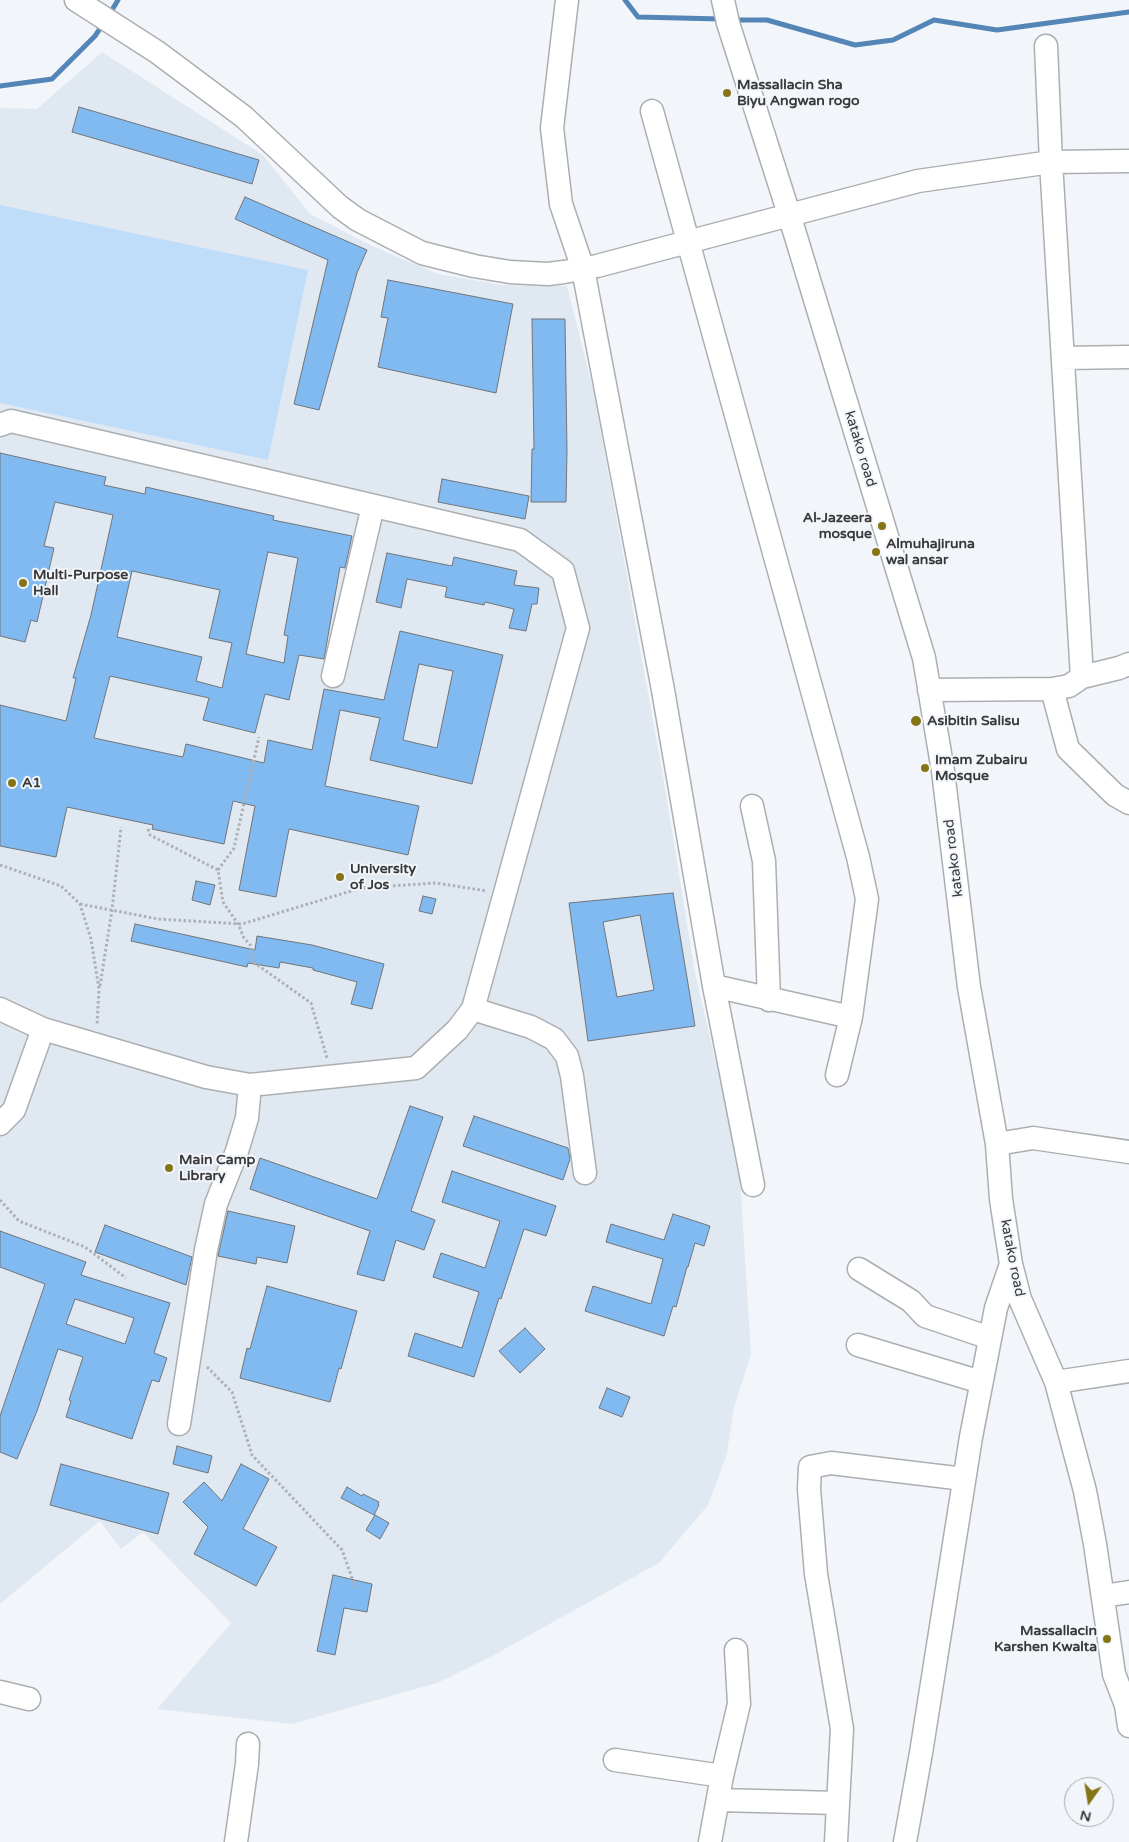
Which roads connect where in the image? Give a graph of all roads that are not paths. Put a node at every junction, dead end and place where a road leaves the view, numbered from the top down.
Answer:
1 (76, 0) edge
2 (567, 0) edge
3 (723, 0) edge
4 (1046, 46) dead end
5 (652, 111) dead end
6 (1129, 161) edge
7 (1051, 162) junction
8 (789, 214) junction
9 (688, 241) junction
10 (582, 268) junction
11 (1129, 357) edge
12 (1063, 358) junction
13 (0, 425) edge
14 (373, 506) junction
15 (1129, 664) edge
16 (333, 676) dead end
17 (1082, 677) junction
18 (1052, 689) junction
19 (929, 690) junction
20 (1129, 803) edge
21 (752, 806) dead end
22 (714, 986) junction
23 (769, 1000) junction
24 (0, 1009) edge
25 (473, 1009) junction
26 (851, 1017) junction
27 (43, 1029) junction
28 (837, 1075) dead end
29 (250, 1085) junction
30 (0, 1124) edge
31 (997, 1144) junction
32 (1129, 1152) edge
33 (585, 1173) dead end
34 (753, 1185) dead end
35 (1011, 1264) junction
36 (858, 1269) dead end
37 (990, 1338) junction
38 (858, 1345) dead end
39 (1129, 1371) edge
40 (982, 1382) junction
41 (1056, 1382) junction
42 (179, 1424) dead end
43 (964, 1479) junction
44 (1129, 1592) edge
45 (1103, 1596) junction
46 (736, 1650) dead end
47 (1122, 1673) edge
48 (0, 1692) edge
49 (29, 1699) dead end
50 (1129, 1726) edge
51 (248, 1744) dead end
52 (615, 1760) dead end
53 (722, 1776) junction
54 (718, 1800) junction
55 (838, 1803) junction
56 (236, 1842) edge
57 (710, 1842) edge
58 (836, 1842) edge
59 (905, 1842) edge

1 - 10 street
2 - 10 street
3 - 8 street, katako road
4 - 7 street
5 - 9 street
6 - 7 street
7 - 8 street
7 - 12 street
8 - 9 street
8 - 19 street, katako road
9 - 10 street
9 - 26 street
10 - 22 street
11 - 12 street
12 - 17 street
13 - 14 street
14 - 16 street
14 - 25 street
15 - 17 street
17 - 18 street
18 - 19 street
18 - 20 street
19 - 31 street, katako road
21 - 23 street
22 - 23 street
22 - 34 street
23 - 26 street
24 - 27 street
25 - 29 street
25 - 33 street
26 - 28 street
27 - 29 street
27 - 30 street
29 - 42 street
31 - 32 street
31 - 35 street, katako road
35 - 37 street
35 - 41 street, katako road
36 - 37 street
37 - 40 street
38 - 40 street
39 - 41 street
40 - 43 street
41 - 45 street, katako road
43 - 55 street
43 - 59 street
44 - 45 street
45 - 47 street, katako road
46 - 53 street
47 - 50 street, katako road
48 - 49 street
51 - 56 street
52 - 53 street
53 - 54 street
54 - 55 street
54 - 57 street
55 - 58 street

